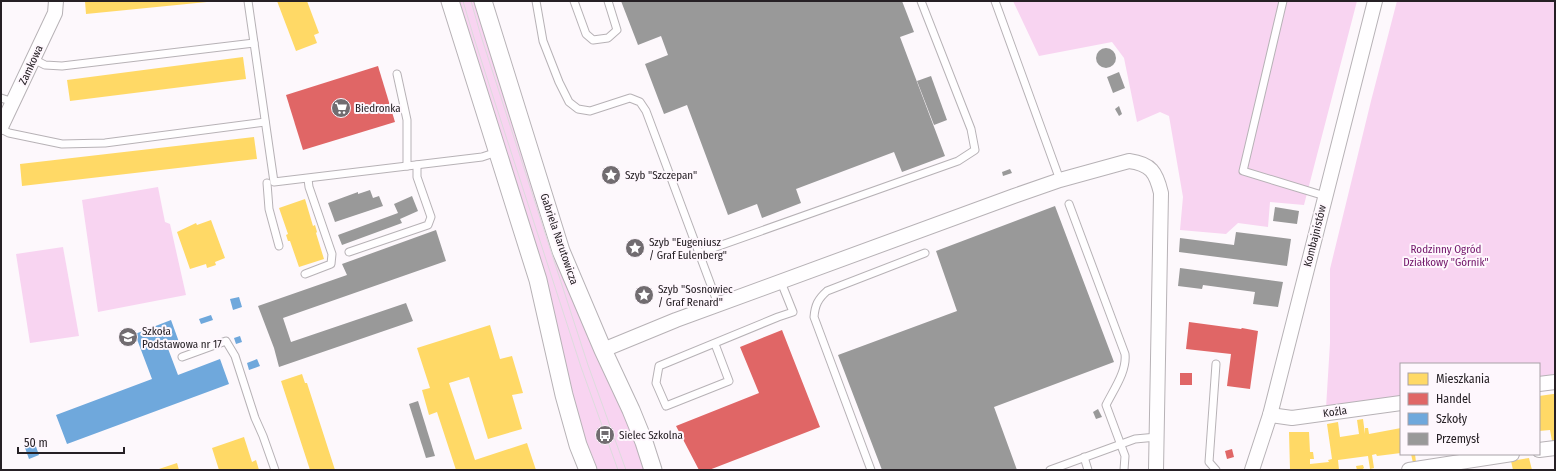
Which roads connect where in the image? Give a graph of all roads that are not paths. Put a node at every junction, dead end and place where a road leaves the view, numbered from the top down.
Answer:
1 (56, 1) edge
2 (248, 1) edge
3 (450, 1) edge
4 (483, 1) edge
5 (536, 1) edge
6 (574, 1) edge
7 (608, 1) edge
8 (921, 1) edge
9 (995, 1) edge
10 (1283, 1) edge
11 (1375, 1) edge
12 (254, 43) junction
13 (33, 60) junction
14 (397, 74) dead end
15 (7, 100) edge
16 (264, 122) junction
17 (1, 128) edge
18 (497, 152) junction
19 (417, 165) junction
20 (407, 166) junction
21 (308, 179) junction
22 (1060, 180) junction
23 (267, 183) dead end
24 (1325, 196) junction
25 (1069, 204) dead end
26 (279, 246) dead end
27 (350, 252) dead end
28 (699, 253) junction
29 (925, 253) dead end
30 (305, 274) dead end
31 (781, 282) junction
32 (718, 304) junction
33 (715, 344) junction
34 (603, 350) junction
35 (182, 357) dead end
36 (1216, 364) dead end
37 (1555, 382) edge
38 (1540, 384) edge
39 (1400, 403) edge
40 (1270, 415) junction
41 (1157, 437) junction
42 (1121, 444) junction
43 (1555, 448) edge
44 (1540, 450) edge
45 (1510, 455) edge
46 (1084, 457) junction
47 (1493, 463) edge
48 (275, 470) edge
49 (588, 470) edge
50 (653, 470) edge
51 (871, 470) edge
52 (1050, 470) edge
53 (1088, 470) edge
54 (1124, 470) edge
55 (1156, 470) edge
56 (1216, 470) edge
57 (1252, 470) edge
58 (1409, 470) edge

1 - 13 street, Zamkowa
2 - 12 lane
3 - 18 street
4 - 34 street, Gabriela Narutowicza
5 - 28 lane
6 - 7 lane
8 - 28 lane
9 - 22 lane
10 - 24 lane
11 - 24 street, Kombajnistów
12 - 13 lane
12 - 16 lane
13 - 15 street, Zamkowa
14 - 20 lane
15 - 17 street, Zamkowa
16 - 17 lane
16 - 21 lane
18 - 19 lane
18 - 49 street
19 - 20 lane
19 - 27 lane
20 - 21 lane
21 - 30 lane
22 - 31 street
22 - 41 street
23 - 26 lane
24 - 40 street, Kombajnistów
25 - 42 lane
28 - 32 lane
29 - 51 lane
31 - 32 street
31 - 33 lane
32 - 34 street
33 - 33 lane
34 - 50 street, Gabriela Narutowicza
35 - 48 lane
36 - 56 lane
37 - 38 street
39 - 40 street, Koźla
40 - 57 street, Kombajnistów
41 - 42 lane
41 - 55 street
42 - 46 lane
42 - 54 lane
43 - 44 street
45 - 47 street
46 - 52 lane
46 - 53 lane
47 - 58 street

